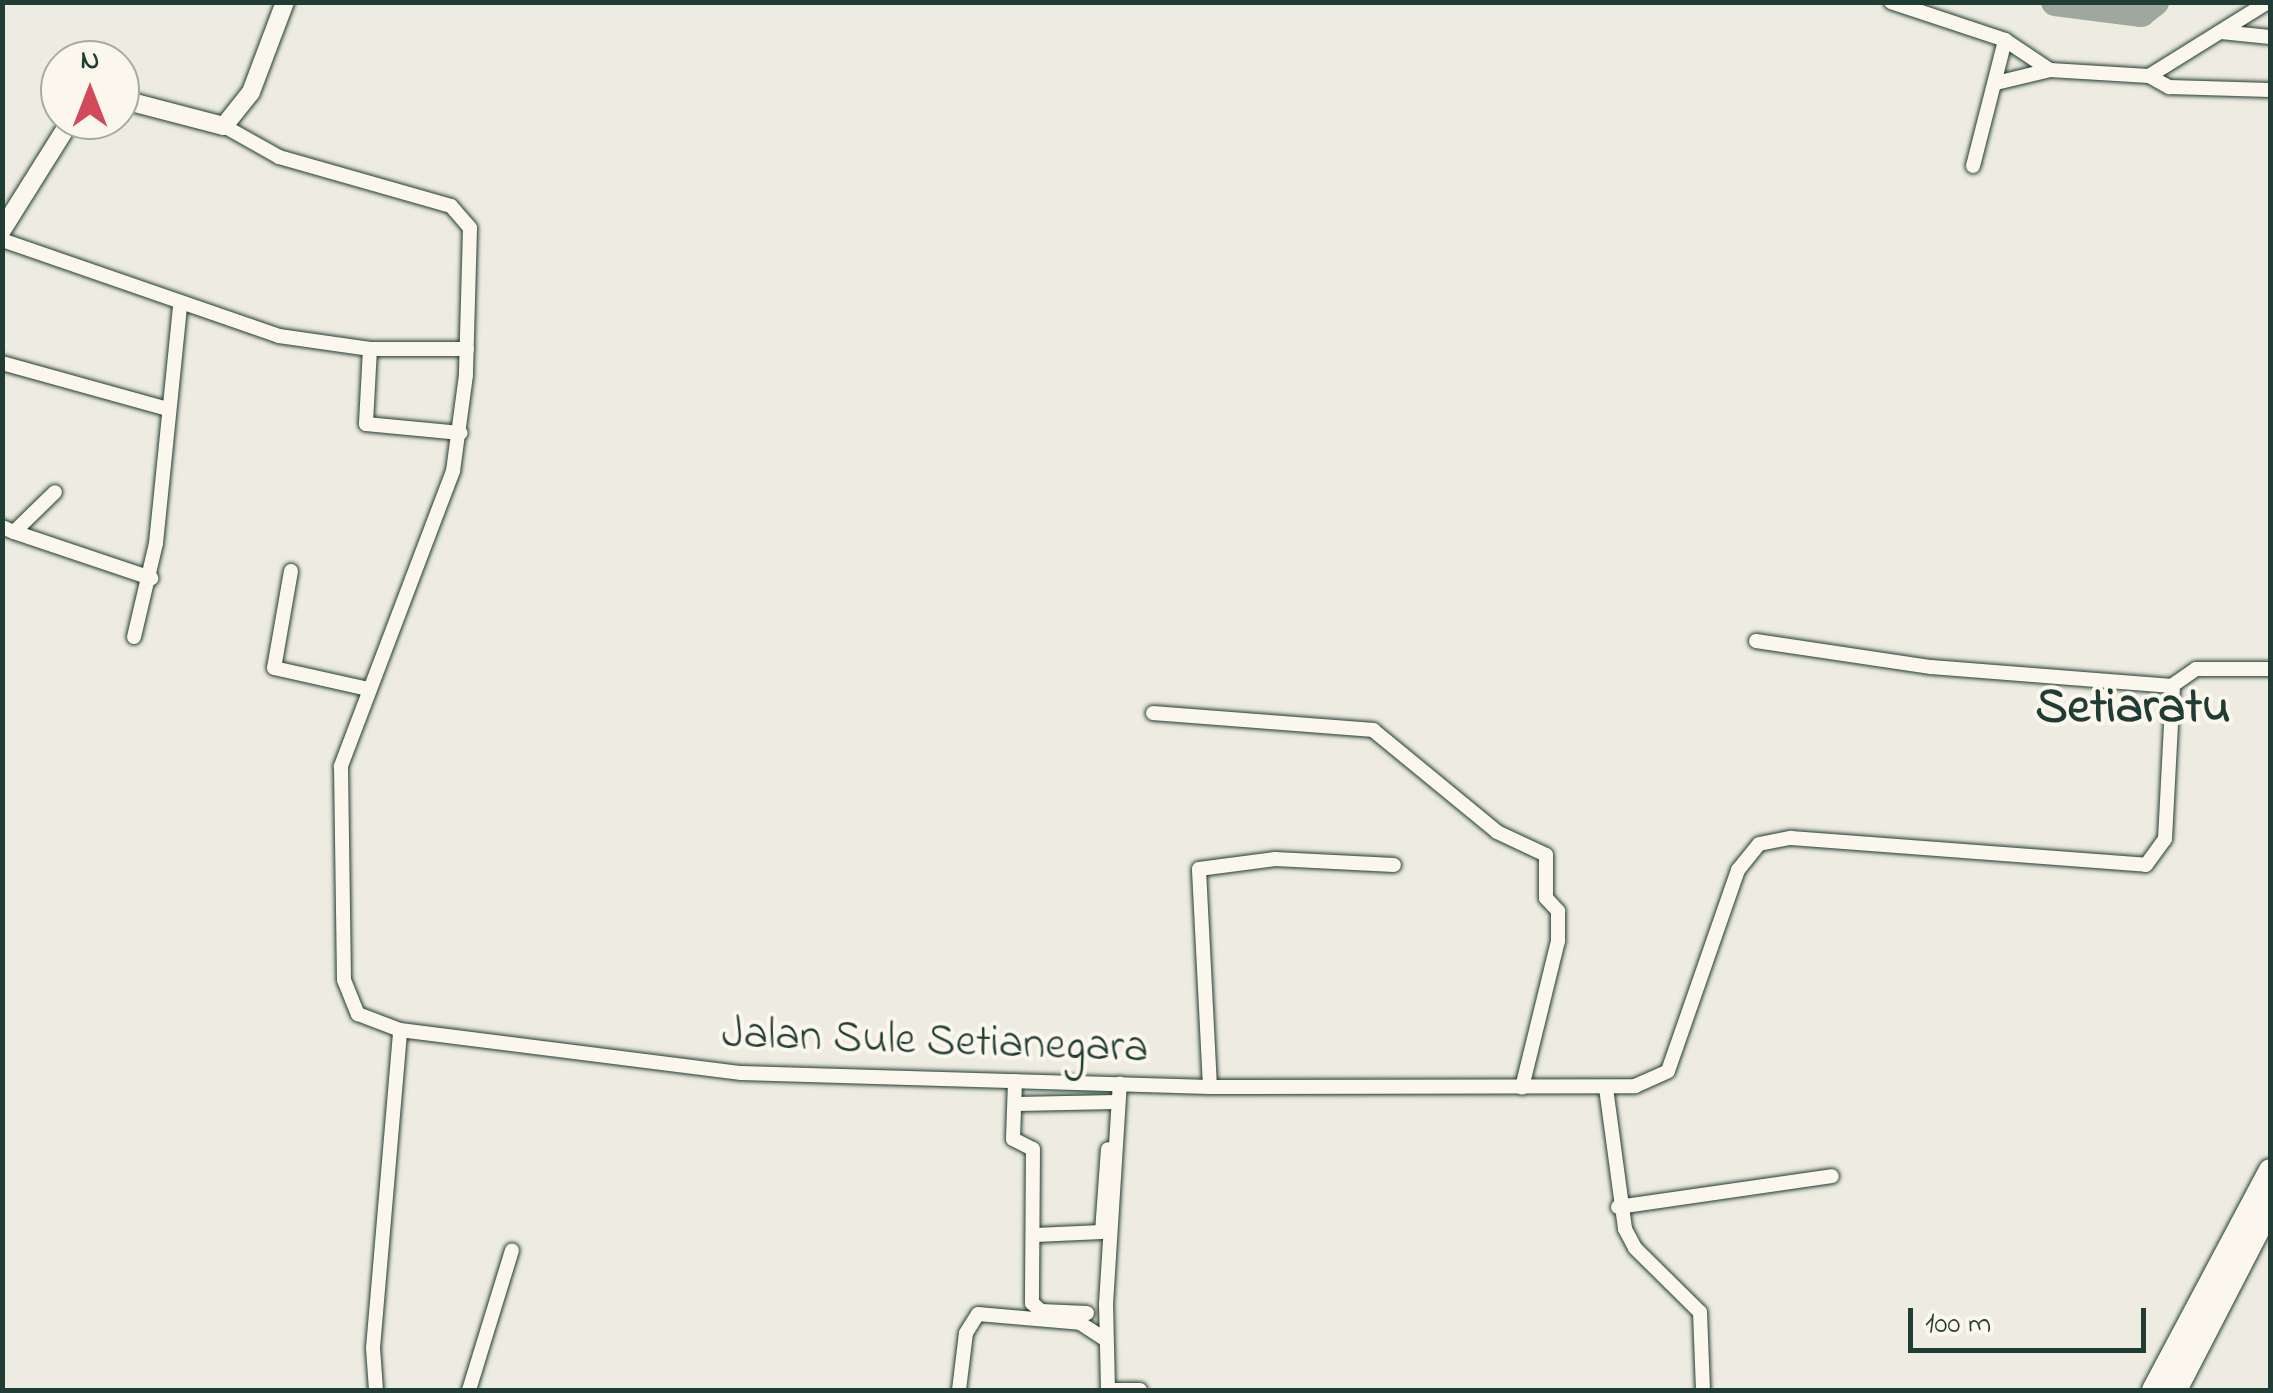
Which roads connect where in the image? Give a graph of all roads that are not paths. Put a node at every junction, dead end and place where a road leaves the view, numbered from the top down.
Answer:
1 (285, 2) edge
2 (1891, 2) edge
3 (2268, 2) edge
4 (1936, 8) edge
5 (2220, 32) junction
6 (2270, 37) edge
7 (2005, 40) junction
8 (2050, 70) junction
9 (2150, 76) junction
10 (1996, 84) junction
11 (2270, 90) edge
12 (140, 103) edge
13 (224, 126) junction
14 (58, 140) edge
15 (1973, 166) dead end
16 (2, 230) edge
17 (2, 240) edge
18 (180, 306) junction
19 (370, 349) junction
20 (467, 349) junction
21 (2, 363) edge
22 (168, 408) junction
23 (461, 433) junction
24 (54, 492) dead end
25 (8, 529) edge
26 (291, 571) dead end
27 (151, 578) junction
28 (134, 637) dead end
29 (1756, 641) dead end
30 (2270, 669) edge
31 (2172, 686) junction
32 (368, 689) junction
33 (1153, 713) dead end
34 (1394, 865) dead end
35 (400, 1030) junction
36 (1015, 1081) junction
37 (1120, 1083) junction
38 (1210, 1088) junction
39 (1522, 1088) junction
40 (1606, 1088) junction
41 (1116, 1102) dead end
42 (1016, 1104) junction
43 (1108, 1149) dead end
44 (2270, 1170) edge
45 (1832, 1176) dead end
46 (1618, 1207) junction
47 (2270, 1208) edge
48 (1035, 1235) junction
49 (512, 1250) dead end
50 (1086, 1313) dead end
51 (1106, 1340) junction
52 (376, 1390) edge
53 (469, 1390) edge
54 (960, 1390) edge
55 (1108, 1390) edge
56 (1140, 1390) edge
57 (1703, 1390) edge
58 (2153, 1390) edge
59 (2176, 1390) edge

1 - 13 street
2 - 4 street
3 - 5 street
4 - 7 street
5 - 6 street
5 - 9 street
7 - 8 street
7 - 10 street
8 - 9 street
8 - 10 street
9 - 11 street
10 - 15 street
12 - 13 street
13 - 20 street, Jalan Sule Setianegara
14 - 16 street
17 - 18 street
18 - 19 street
18 - 22 street
19 - 20 street
19 - 23 street
20 - 23 street, Jalan Sule Setianegara
21 - 22 street
22 - 27 street
23 - 32 street, Jalan Sule Setianegara
24 - 25 street
25 - 27 street
26 - 32 street
27 - 28 street
29 - 31 street
30 - 31 street
31 - 40 street, Jalan Sule Setianegara
32 - 35 street, Jalan Sule Setianegara
33 - 39 street
34 - 38 street
35 - 36 street, Jalan Sule Setianegara
35 - 52 street
36 - 37 street, Jalan Sule Setianegara
36 - 42 street
37 - 38 street, Jalan Sule Setianegara
37 - 51 street
38 - 39 street, Jalan Sule Setianegara
39 - 40 street, Jalan Sule Setianegara
40 - 46 street
41 - 42 street
42 - 48 street
43 - 48 street
44 - 58 main road
45 - 46 street
46 - 57 street
47 - 59 main road
48 - 50 street
49 - 53 street
51 - 54 street
51 - 55 street
55 - 56 street

